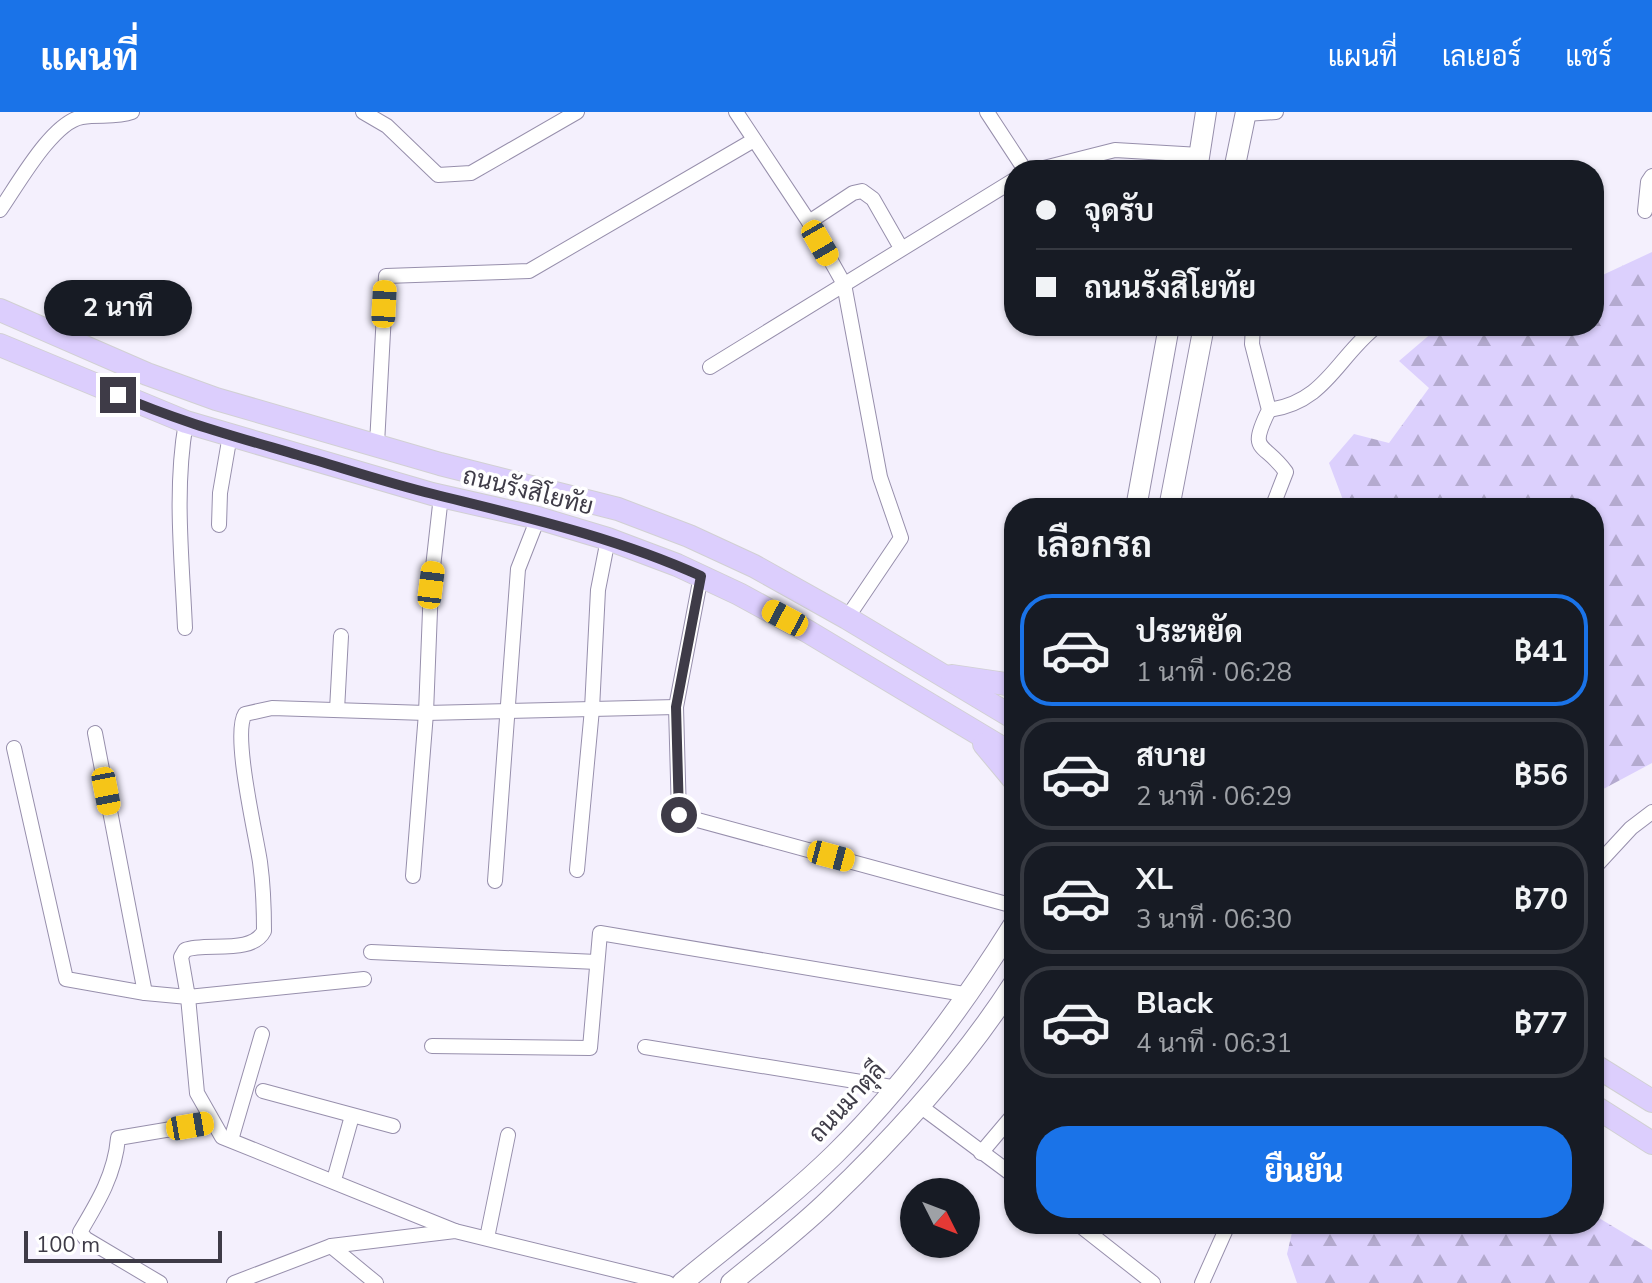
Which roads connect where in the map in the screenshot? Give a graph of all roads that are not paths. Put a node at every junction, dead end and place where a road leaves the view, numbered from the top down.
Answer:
1 (132, 112) edge
2 (363, 112) edge
3 (577, 112) edge
4 (736, 112) edge
5 (987, 112) edge
6 (1206, 112) edge
7 (1276, 112) edge
8 (1246, 113) edge
9 (754, 140) junction
10 (1018, 160) edge
11 (1076, 160) edge
12 (1185, 160) edge
13 (1199, 160) edge
14 (1236, 160) edge
15 (1652, 176) edge
16 (1004, 186) edge
17 (0, 210) edge
18 (1645, 211) dead end
19 (809, 222) junction
20 (901, 248) junction
21 (844, 284) junction
22 (0, 310) edge
23 (1167, 336) edge
24 (1202, 336) edge
25 (1252, 336) edge
26 (1368, 336) edge
27 (0, 345) edge
28 (710, 367) dead end
29 (1269, 410) junction
30 (186, 422) junction
31 (230, 435) junction
32 (377, 444) junction
33 (440, 464) junction
34 (437, 495) junction
35 (1138, 498) edge
36 (1171, 498) edge
37 (1276, 498) edge
38 (538, 518) junction
39 (219, 525) dead end
40 (608, 539) junction
41 (701, 576) junction
42 (847, 618) junction
43 (185, 628) dead end
44 (341, 636) dead end
45 (942, 675) junction
46 (1004, 684) edge
47 (676, 707) junction
48 (592, 709) junction
49 (337, 710) junction
50 (508, 711) junction
51 (1004, 712) edge
52 (426, 713) junction
53 (968, 727) junction
54 (95, 733) dead end
55 (14, 748) dead end
56 (1004, 749) edge
57 (1004, 768) edge
58 (1652, 812) edge
59 (1604, 857) edge
60 (577, 870) dead end
61 (413, 876) dead end
62 (495, 881) dead end
63 (1004, 903) edge
64 (1004, 940) edge
65 (371, 952) dead end
66 (597, 962) junction
67 (364, 979) dead end
68 (145, 993) junction
69 (970, 995) junction
70 (188, 997) junction
71 (1004, 999) edge
72 (262, 1034) dead end
73 (432, 1046) dead end
74 (645, 1047) dead end
75 (1604, 1071) edge
76 (898, 1088) junction
77 (263, 1091) dead end
78 (1652, 1101) edge
79 (920, 1106) junction
80 (1604, 1112) edge
81 (352, 1116) junction
82 (213, 1122) junction
83 (393, 1126) dead end
84 (1004, 1126) edge
85 (508, 1135) dead end
86 (231, 1140) junction
87 (1652, 1143) edge
88 (981, 1153) junction
89 (1004, 1169) edge
90 (334, 1180) junction
91 (455, 1231) junction
92 (1091, 1234) edge
93 (1224, 1234) edge
94 (487, 1238) junction
95 (331, 1246) junction
96 (739, 1277) edge
97 (160, 1283) edge
98 (234, 1283) edge
99 (376, 1283) edge
100 (668, 1283) edge
101 (682, 1283) edge
102 (1153, 1283) edge
103 (1202, 1283) edge

1 - 17 street
2 - 3 street
4 - 9 street
5 - 10 street
6 - 13 main road
7 - 8 street
8 - 14 main road
9 - 19 street
9 - 32 street
11 - 12 street
15 - 18 street
16 - 20 street
19 - 20 street
19 - 21 street
20 - 21 street
21 - 28 street
21 - 42 street
22 - 32 main road, ถนนรังสิโยทัย
23 - 35 main road
24 - 36 main road
25 - 29 street
26 - 29 street
27 - 30 main road, ถนนรังสิโยทัย
29 - 37 street
30 - 31 main road, ถนนรังสิโยทัย
30 - 43 street
31 - 34 main road, ถนนรังสิโยทัย
31 - 39 street
32 - 33 main road, ถนนรังสิโยทัย
33 - 34 main road
33 - 42 main road, ถนนรังสิโยทัย
34 - 38 main road, ถนนรังสิโยทัย
34 - 52 street
38 - 40 main road, ถนนรังสิโยทัย
38 - 50 street
40 - 41 main road, ถนนรังสิโยทัย
40 - 48 street
41 - 47 street
41 - 53 main road, ถนนรังสิโยทัย
42 - 45 main road, ถนนรังสิโยทัย
44 - 49 street
45 - 46 main road
45 - 51 main road, ถนนรังสิโยทัย
47 - 48 street
47 - 63 street
48 - 50 street
48 - 60 street
49 - 52 street
49 - 70 street
50 - 52 street
50 - 62 street
52 - 61 street
53 - 56 main road, ถนนรังสิโยทัย
53 - 57 main road
54 - 68 street
55 - 68 street
58 - 59 street
64 - 69 main road, ถนนมาตุลี
65 - 66 street
66 - 69 street
66 - 73 street
67 - 70 street
68 - 70 street
69 - 76 main road, ถนนมาตุลี
70 - 82 street
71 - 79 main road
72 - 86 street
74 - 76 street
75 - 78 main road
76 - 101 main road, ถนนมาตุลี
77 - 81 street
79 - 88 street
79 - 96 main road
80 - 87 main road
81 - 83 street
81 - 90 street
82 - 86 street
82 - 97 street
84 - 88 street
85 - 94 street
86 - 90 street
88 - 89 street
90 - 91 street
91 - 94 street
91 - 95 street
92 - 102 street
93 - 103 street
94 - 100 street
95 - 98 street
95 - 99 street

